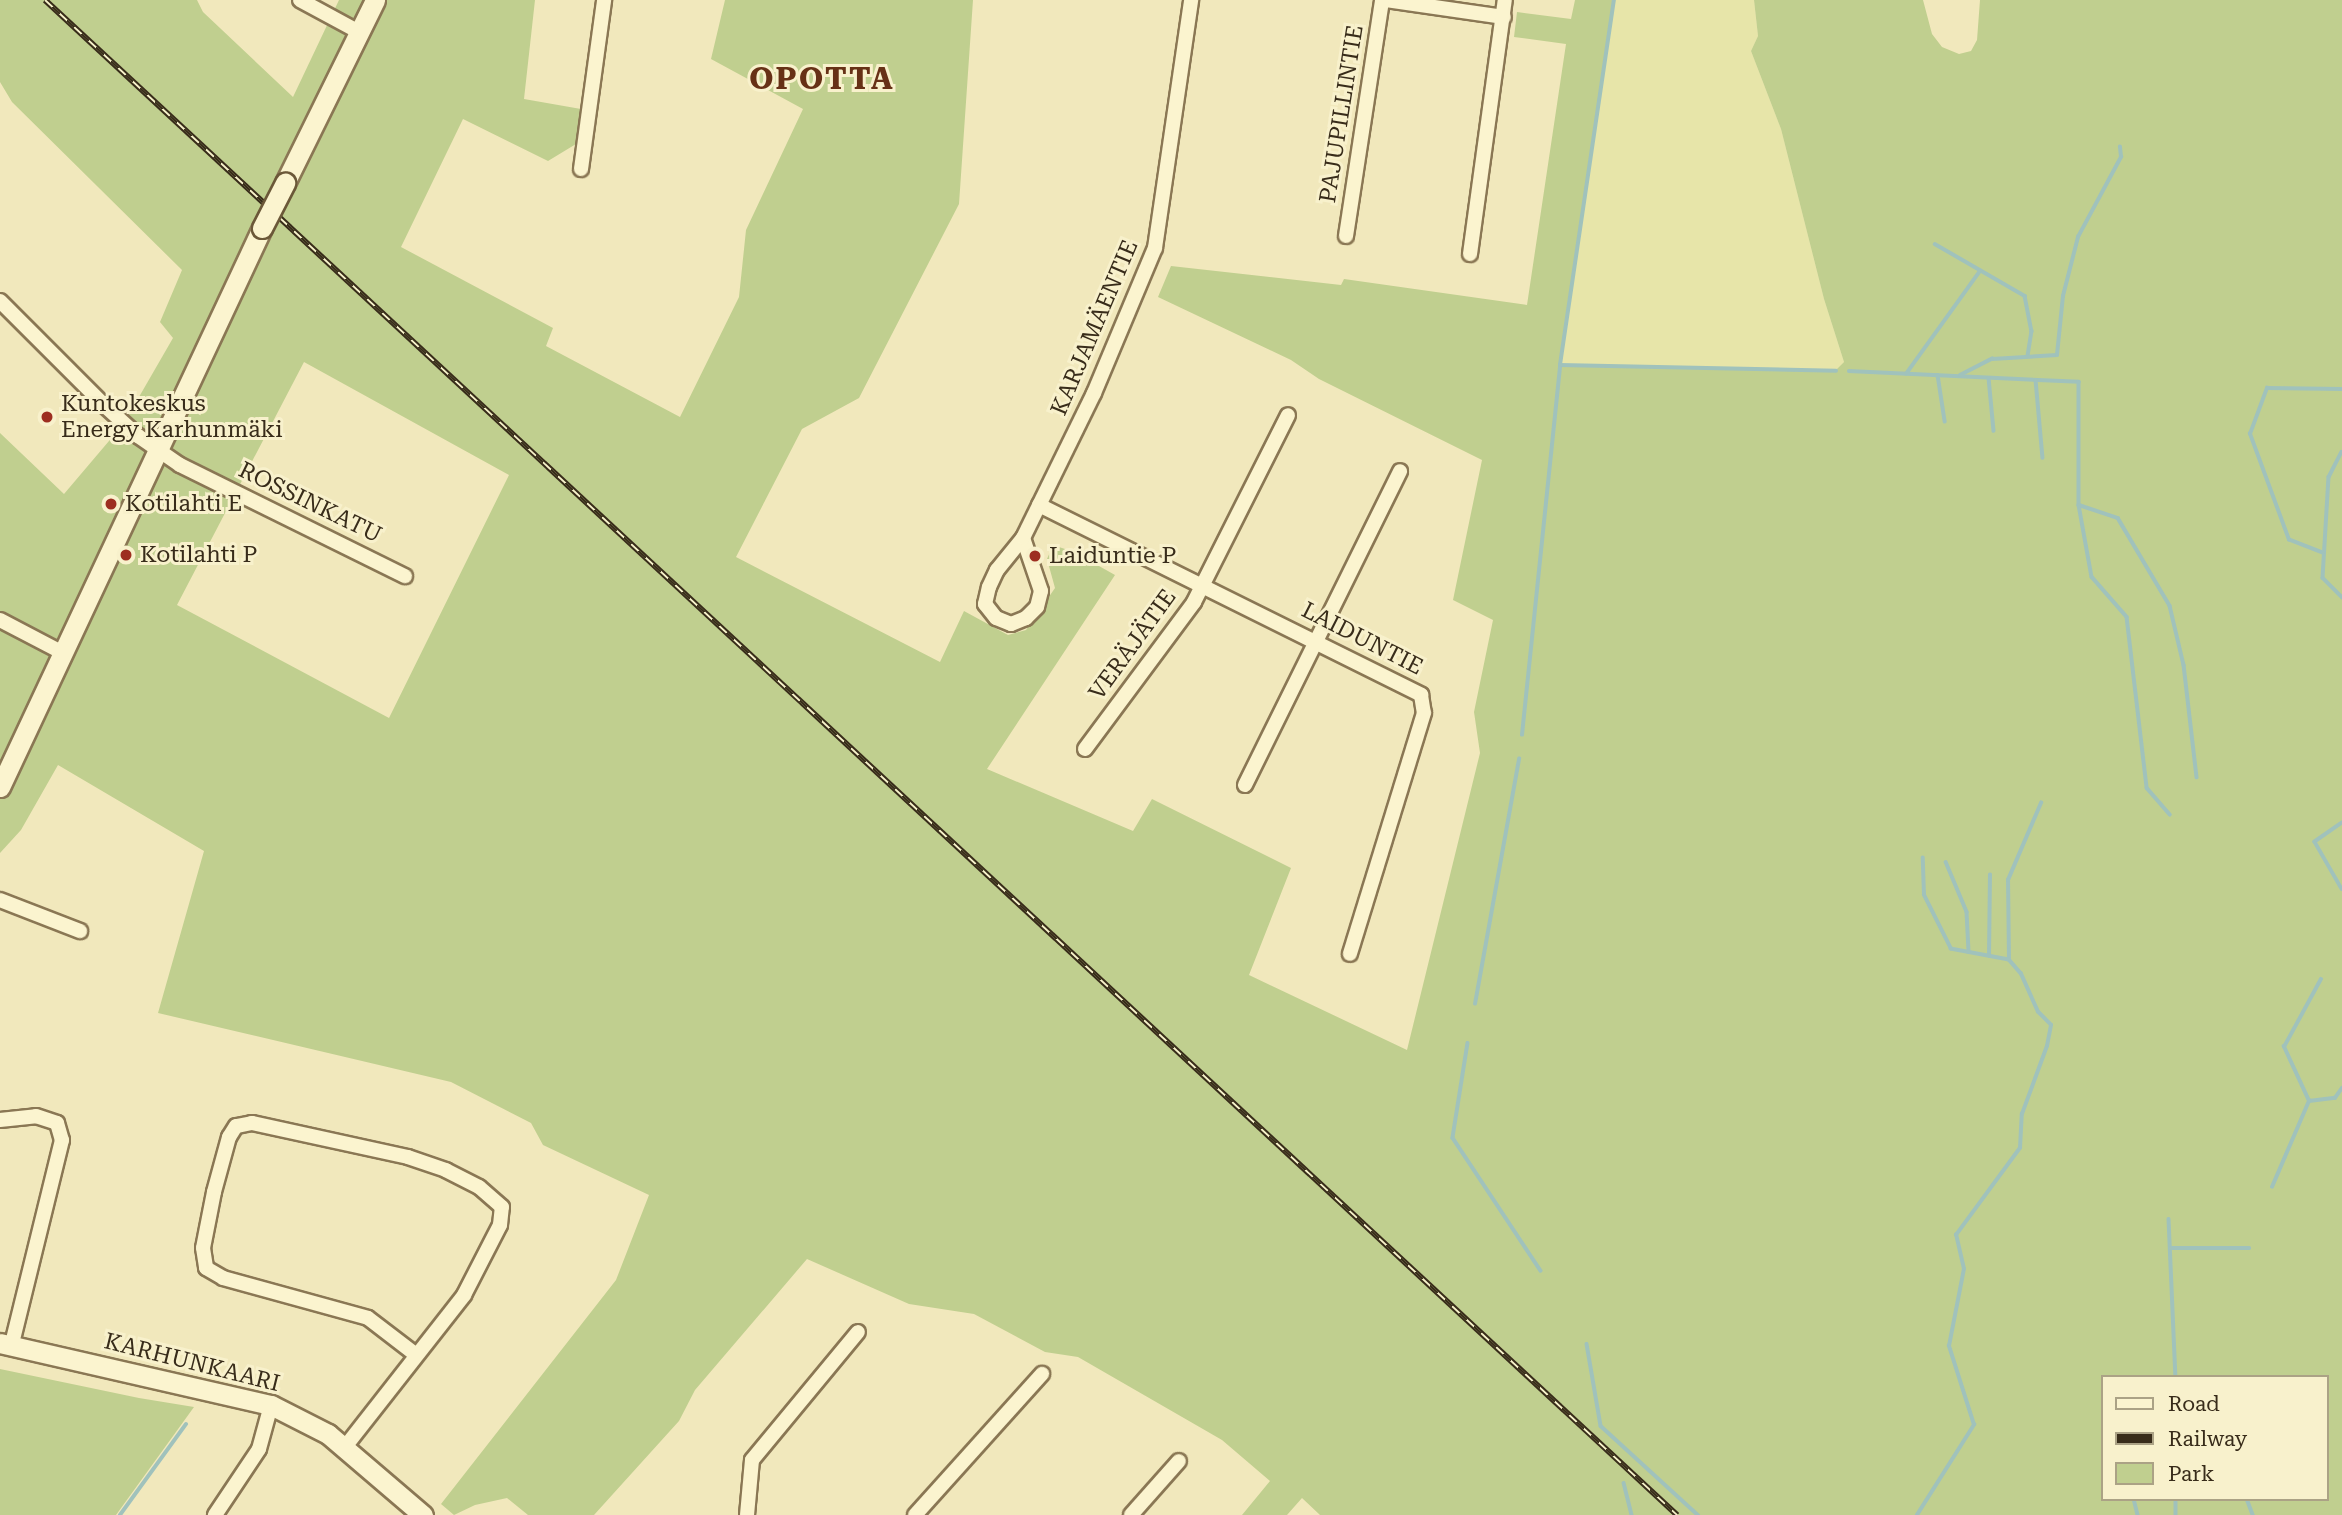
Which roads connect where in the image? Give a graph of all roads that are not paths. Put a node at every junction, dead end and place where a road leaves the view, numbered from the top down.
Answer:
1 (300, 0) edge
2 (375, 0) edge
3 (604, 0) edge
4 (1191, 0) edge
5 (1384, 0) edge
6 (1505, 0) edge
7 (1503, 17) junction
8 (359, 32) junction
9 (581, 169) dead end
10 (1346, 236) dead end
11 (1470, 254) dead end
12 (0, 301) edge
13 (1288, 415) dead end
14 (159, 451) junction
15 (1400, 471) dead end
16 (1039, 505) junction
17 (1023, 538) junction
18 (405, 576) dead end
19 (1203, 586) junction
20 (0, 620) edge
21 (1316, 641) junction
22 (63, 653) junction
23 (1085, 749) dead end
24 (1245, 785) dead end
25 (0, 787) edge
26 (0, 900) edge
27 (80, 931) dead end
28 (1350, 954) dead end
29 (0, 1120) edge
30 (858, 1332) dead end
31 (6, 1344) edge
32 (415, 1354) junction
33 (1042, 1374) dead end
34 (271, 1405) junction
35 (345, 1447) junction
36 (1179, 1461) dead end
37 (218, 1514) edge
38 (423, 1515) edge
39 (747, 1515) edge
40 (915, 1515) edge
41 (1131, 1515) edge

1 - 8 street
2 - 8 main road
3 - 9 street
4 - 16 street, KARJAMÄENTIE
5 - 7 street
5 - 10 street, PAJUPILLINTIE
6 - 7 street
7 - 11 street
8 - 14 main road, bridge
12 - 14 street, ROSSINKATU
13 - 19 street, VERÄJÄTIE
14 - 18 street, ROSSINKATU
14 - 22 main road
15 - 21 street
16 - 17 street, KARJAMÄENTIE
16 - 19 street, LAIDUNTIE
17 - 17 street, KARJAMÄENTIE
19 - 21 street, LAIDUNTIE
19 - 23 street, VERÄJÄTIE
20 - 22 street
21 - 24 street
21 - 28 street, LAIDUNTIE
22 - 25 main road
26 - 27 street
29 - 31 street
30 - 39 street
31 - 34 main road, KARHUNKAARI
32 - 32 street
32 - 35 street
33 - 40 street
34 - 35 main road, KARHUNKAARI
34 - 37 street
35 - 38 main road, KARHUNKAARI
36 - 41 street

